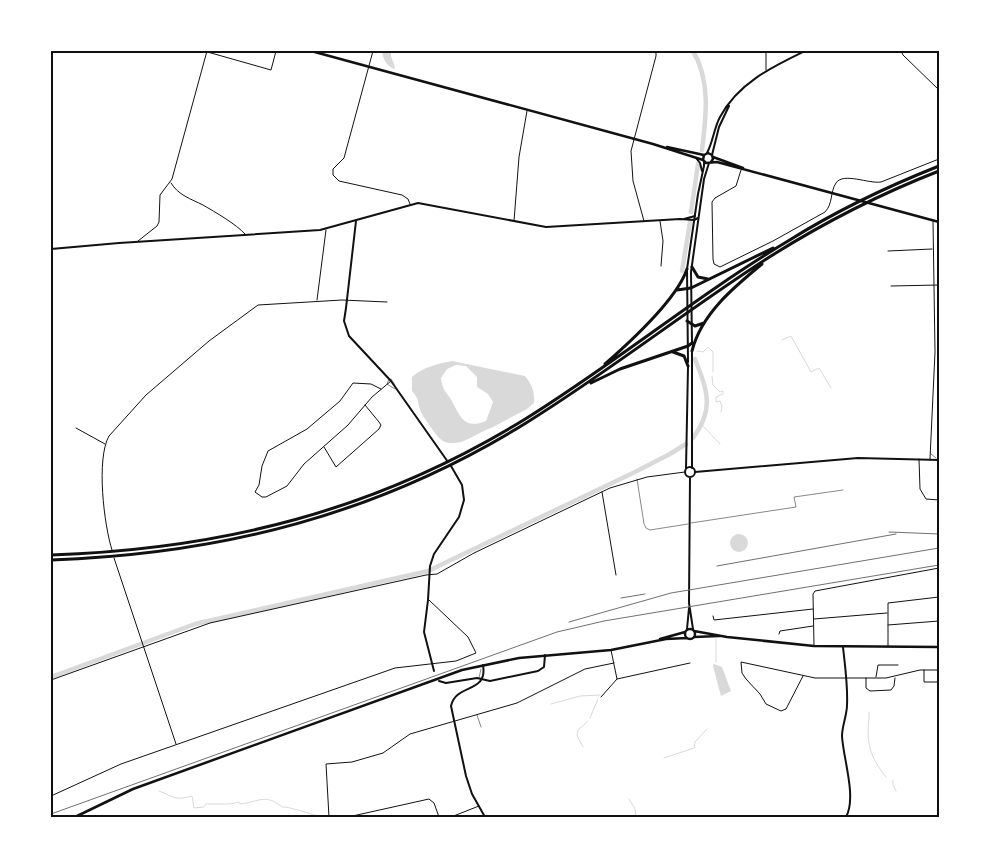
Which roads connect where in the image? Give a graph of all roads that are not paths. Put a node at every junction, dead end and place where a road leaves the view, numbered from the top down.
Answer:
1 (206, 51) edge
2 (276, 51) edge
3 (311, 51) edge
4 (373, 51) edge
5 (653, 51) edge
6 (766, 51) edge
7 (804, 51) edge
8 (901, 51) edge
9 (368, 67) junction
10 (766, 71) junction
11 (939, 90) edge
12 (730, 102) junction
13 (527, 110) junction
14 (634, 139) junction
15 (653, 144) junction
16 (668, 149) junction
17 (705, 154) junction
18 (712, 156) junction
19 (939, 159) edge
20 (704, 160) junction
21 (710, 163) junction
22 (939, 166) edge
23 (741, 169) junction
24 (939, 171) edge
25 (756, 172) junction
26 (703, 174) junction
27 (171, 182) junction
28 (833, 193) junction
29 (410, 205) junction
30 (694, 216) junction
31 (688, 218) junction
32 (698, 218) junction
33 (694, 220) junction
34 (933, 220) junction
35 (356, 221) junction
36 (660, 221) junction
37 (514, 222) junction
38 (644, 222) junction
39 (939, 222) edge
40 (326, 229) junction
41 (245, 235) junction
42 (788, 240) junction
43 (138, 242) junction
44 (895, 247) dead end
45 (51, 249) edge
46 (933, 249) junction
47 (895, 250) junction
48 (888, 251) dead end
49 (772, 256) junction
50 (661, 266) dead end
51 (692, 267) junction
52 (687, 269) junction
53 (709, 279) junction
54 (934, 285) junction
55 (939, 285) edge
56 (891, 286) dead end
57 (692, 288) junction
58 (677, 290) junction
59 (687, 290) junction
60 (692, 293) junction
61 (346, 300) junction
62 (317, 301) junction
63 (387, 302) dead end
64 (934, 312) junction
65 (939, 312) edge
66 (687, 321) junction
67 (704, 323) junction
68 (692, 324) junction
69 (936, 330) edge
70 (690, 345) junction
71 (692, 351) junction
72 (935, 352) junction
73 (939, 352) edge
74 (667, 353) junction
75 (688, 366) junction
76 (590, 376) junction
77 (390, 380) junction
78 (387, 384) junction
79 (396, 388) junction
80 (380, 389) junction
81 (577, 390) junction
82 (365, 404) junction
83 (76, 428) dead end
84 (106, 444) junction
85 (324, 447) junction
86 (930, 454) junction
87 (919, 459) junction
88 (930, 459) junction
89 (938, 460) edge
90 (450, 463) junction
91 (336, 467) junction
92 (686, 468) junction
93 (692, 468) junction
94 (339, 472) dead end
95 (684, 472) junction
96 (695, 472) junction
97 (690, 477) junction
98 (637, 479) junction
99 (843, 490) dead end
100 (602, 491) junction
101 (939, 500) edge
102 (51, 556) edge
103 (51, 560) edge
104 (939, 568) edge
105 (616, 575) dead end
106 (430, 576) junction
107 (939, 597) edge
108 (428, 600) junction
109 (689, 603) junction
110 (813, 609) junction
111 (888, 613) junction
112 (713, 616) dead end
113 (814, 619) junction
114 (939, 621) edge
115 (888, 625) junction
116 (814, 626) junction
117 (693, 630) junction
118 (686, 631) junction
119 (779, 634) dead end
120 (723, 636) junction
121 (693, 637) junction
122 (665, 638) junction
123 (687, 638) junction
124 (144, 645) junction
125 (814, 646) junction
126 (843, 647) junction
127 (888, 647) junction
128 (939, 647) edge
129 (611, 650) junction
130 (545, 655) junction
131 (431, 663) junction
132 (614, 663) junction
133 (690, 663) dead end
134 (483, 665) junction
135 (898, 665) dead end
136 (924, 670) junction
137 (939, 670) edge
138 (434, 671) dead end
139 (803, 676) junction
140 (895, 677) junction
141 (481, 678) junction
142 (846, 678) junction
143 (866, 678) junction
144 (876, 678) junction
145 (617, 679) junction
146 (51, 680) edge
147 (439, 681) dead end
148 (939, 682) edge
149 (601, 697) dead end
150 (477, 715) junction
151 (454, 722) junction
152 (481, 727) dead end
153 (176, 744) junction
154 (51, 796) edge
155 (479, 806) junction
156 (75, 817) edge
157 (328, 817) edge
158 (348, 817) edge
159 (439, 817) edge
160 (451, 817) edge
161 (486, 817) edge
162 (846, 817) edge

1 - 2 street
1 - 27 street
3 - 9 main road
4 - 9 street
5 - 14 street
6 - 10 street
7 - 10 street
8 - 11 street
9 - 13 main road
9 - 29 street
10 - 12 street
12 - 17 street
12 - 18 street
13 - 14 main road
13 - 37 street
14 - 15 main road
14 - 38 street
15 - 16 main road
15 - 17 main road
16 - 20 main road
16 - 26 street
17 - 18 main road
17 - 20 main road
18 - 21 main road
18 - 25 main road
19 - 28 street
20 - 21 main road
20 - 26 street
21 - 23 main road
21 - 32 street
22 - 42 highway
23 - 25 main road
23 - 28 street
24 - 49 highway
25 - 28 main road
26 - 30 street
27 - 41 street
27 - 43 street
28 - 34 main road
29 - 35 street
29 - 37 street
30 - 31 street
30 - 33 street
31 - 33 street
31 - 36 street
32 - 33 street
32 - 51 street
33 - 52 street
34 - 39 main road
34 - 46 street
35 - 40 street
35 - 61 street
36 - 38 street
36 - 50 street
37 - 38 street
40 - 41 street
40 - 62 street
41 - 43 street
42 - 53 highway
42 - 76 highway
43 - 45 street
44 - 47 street
46 - 47 street
46 - 54 street
47 - 48 street
49 - 67 highway
49 - 81 highway
51 - 53 highway
51 - 57 street
52 - 58 highway
52 - 59 street
53 - 57 highway
54 - 55 street
54 - 56 street
54 - 64 street
57 - 59 highway
57 - 60 street
58 - 59 highway
58 - 76 highway
59 - 60 highway
59 - 66 street
60 - 68 street
61 - 62 street
61 - 63 street
61 - 77 street
62 - 84 street
64 - 65 street
64 - 69 street
66 - 68 highway
66 - 70 street
67 - 68 highway
67 - 71 highway
68 - 70 street
69 - 72 street
70 - 71 street
70 - 74 highway
70 - 75 street
71 - 93 street
72 - 73 street
72 - 86 street
74 - 75 highway
74 - 81 highway
75 - 92 street
76 - 90 highway
77 - 78 street
77 - 79 street
78 - 79 lane
78 - 80 street
79 - 106 street
80 - 82 street
80 - 85 street
81 - 90 highway
82 - 85 street
82 - 91 street
83 - 84 street
84 - 124 street
85 - 91 street
86 - 88 street
86 - 89 lane
87 - 88 street
87 - 96 street
87 - 101 street
88 - 89 street
90 - 102 highway
90 - 103 highway
91 - 94 street
92 - 93 street
92 - 95 street
93 - 96 street
95 - 97 street
95 - 98 street
96 - 97 street
97 - 109 street
98 - 99 lane
98 - 100 street
100 - 105 street
100 - 106 street
104 - 110 street
106 - 108 street
106 - 124 street
107 - 111 street
108 - 131 street
108 - 131 street
109 - 117 street
109 - 118 street
110 - 112 street
110 - 113 street
111 - 113 street
111 - 115 street
113 - 116 street
114 - 115 street
115 - 127 street
116 - 119 street
116 - 125 street
117 - 118 main road
117 - 120 main road
117 - 121 main road
118 - 122 main road
118 - 123 main road
120 - 121 main road
120 - 125 main road
121 - 123 main road
122 - 123 main road
122 - 129 main road
124 - 146 street
124 - 153 street
125 - 126 main road
126 - 127 main road
126 - 142 street
127 - 128 main road
129 - 130 main road
129 - 132 street
130 - 134 main road
130 - 141 street
131 - 138 street
131 - 153 street
132 - 145 street
132 - 150 street
133 - 145 street
134 - 141 street
134 - 156 main road
135 - 144 street
136 - 137 street
136 - 140 street
136 - 148 street
139 - 139 street
139 - 142 street
140 - 143 street
140 - 144 street
141 - 147 street
141 - 151 street
142 - 143 street
142 - 162 street
143 - 144 street
145 - 149 street
150 - 151 street
150 - 152 lane
151 - 155 street
151 - 157 street
153 - 154 street
155 - 160 street
155 - 161 street
158 - 159 street

